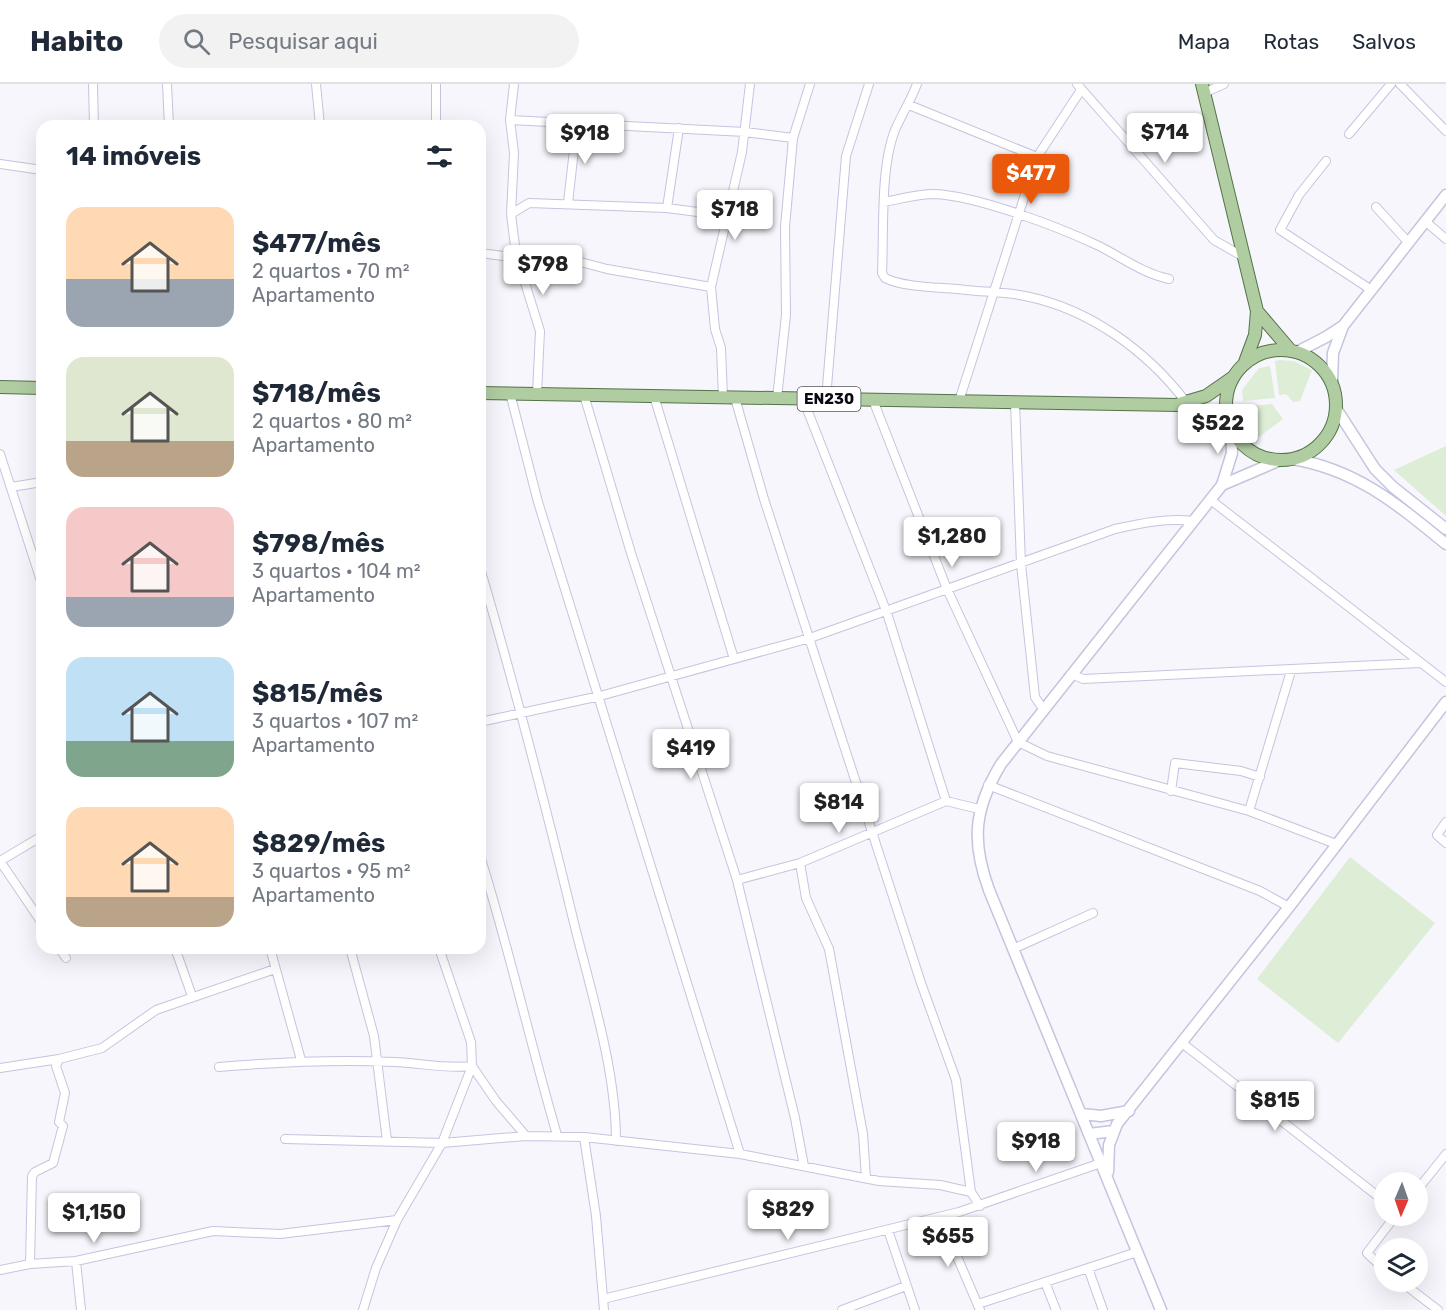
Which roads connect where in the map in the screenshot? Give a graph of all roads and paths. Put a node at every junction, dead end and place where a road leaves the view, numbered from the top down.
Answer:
1 (93, 84) edge
2 (167, 84) edge
3 (316, 84) edge
4 (436, 84) edge
5 (514, 84) edge
6 (750, 84) edge
7 (810, 84) edge
8 (868, 84) edge
9 (917, 84) edge
10 (1224, 84) edge
11 (1391, 84) edge
12 (1400, 84) edge
13 (1079, 87) edge
14 (1203, 88) edge
15 (909, 105) junction
16 (94, 120) edge
17 (169, 120) edge
18 (319, 120) edge
19 (436, 120) edge
20 (510, 120) junction
21 (577, 123) junction
22 (679, 128) junction
23 (1446, 131) edge
24 (745, 132) junction
25 (1349, 134) dead end
26 (793, 138) junction
27 (1037, 157) junction
28 (1326, 161) dead end
29 (0, 164) edge
30 (36, 169) edge
31 (1446, 195) edge
32 (884, 202) junction
33 (568, 204) junction
34 (1376, 207) dead end
35 (667, 208) junction
36 (511, 214) junction
37 (1018, 214) junction
38 (728, 216) junction
39 (1425, 221) junction
40 (1446, 239) edge
41 (1408, 242) junction
42 (486, 254) edge
43 (516, 254) junction
44 (1242, 255) junction
45 (1169, 279) dead end
46 (711, 287) junction
47 (1370, 290) junction
48 (994, 293) junction
49 (1257, 311) junction
50 (1343, 326) junction
51 (1294, 351) junction
52 (1244, 364) junction
53 (1233, 377) junction
54 (1332, 382) junction
55 (0, 387) edge
56 (36, 388) edge
57 (486, 393) edge
58 (510, 393) junction
59 (537, 394) junction
60 (584, 395) junction
61 (654, 396) junction
62 (729, 397) junction
63 (777, 398) junction
64 (803, 399) junction
65 (826, 399) junction
66 (873, 400) junction
67 (959, 401) junction
68 (1015, 402) junction
69 (1182, 404) junction
70 (1336, 410) junction
71 (1231, 428) junction
72 (0, 454) edge
73 (1293, 459) junction
74 (1278, 461) junction
75 (36, 483) edge
76 (1222, 485) junction
77 (11, 487) junction
78 (1390, 492) junction
79 (1212, 501) junction
80 (1193, 521) junction
81 (1446, 529) edge
82 (1446, 543) edge
83 (1021, 564) junction
84 (36, 565) edge
85 (486, 588) edge
86 (947, 589) junction
87 (887, 613) junction
88 (810, 638) junction
89 (734, 659) junction
90 (1420, 663) junction
91 (1291, 671) junction
92 (1071, 674) junction
93 (671, 678) junction
94 (1446, 682) edge
95 (600, 696) junction
96 (1446, 702) edge
97 (1043, 709) junction
98 (523, 713) junction
99 (486, 721) edge
100 (1018, 742) junction
101 (1260, 777) junction
102 (988, 785) junction
103 (1171, 791) junction
104 (946, 801) junction
105 (979, 809) junction
106 (1249, 811) junction
107 (1446, 822) edge
108 (874, 834) junction
109 (36, 840) edge
110 (1446, 843) edge
111 (1336, 844) junction
112 (0, 861) edge
113 (800, 863) junction
114 (486, 875) edge
115 (737, 880) junction
116 (1289, 907) junction
117 (1093, 913) dead end
118 (36, 914) edge
119 (1013, 949) junction
120 (63, 954) edge
121 (177, 954) edge
122 (271, 954) edge
123 (352, 954) edge
124 (441, 954) edge
125 (66, 958) dead end
126 (275, 969) junction
127 (192, 996) junction
128 (1182, 1043) junction
129 (59, 1059) junction
130 (301, 1060) junction
131 (375, 1061) junction
132 (472, 1066) junction
133 (219, 1067) dead end
134 (0, 1068) edge
135 (1130, 1111) junction
136 (1082, 1114) junction
137 (1114, 1131) junction
138 (1089, 1134) junction
139 (557, 1135) junction
140 (526, 1136) junction
141 (584, 1137) junction
142 (285, 1139) dead end
143 (616, 1141) junction
144 (387, 1142) junction
145 (442, 1143) junction
146 (740, 1154) junction
147 (1446, 1154) edge
148 (1101, 1163) junction
149 (804, 1166) junction
150 (1428, 1176) edge
151 (866, 1179) junction
152 (1109, 1183) junction
153 (971, 1192) junction
154 (1374, 1193) edge
155 (980, 1206) junction
156 (940, 1217) junction
157 (397, 1220) junction
158 (1388, 1226) edge
159 (888, 1230) junction
160 (1378, 1238) edge
161 (1374, 1244) edge
162 (1137, 1252) junction
163 (76, 1260) junction
164 (1374, 1260) edge
165 (30, 1264) junction
166 (1088, 1268) junction
167 (0, 1270) edge
168 (1045, 1282) junction
169 (906, 1286) junction
170 (1414, 1292) edge
171 (603, 1299) junction
172 (979, 1307) edge
173 (81, 1310) edge
174 (363, 1310) edge
175 (604, 1310) edge
176 (842, 1310) edge
177 (915, 1310) edge
178 (1056, 1310) edge
179 (1103, 1310) edge
180 (1161, 1310) edge
181 (1438, 1310) edge

1 - 16 street
2 - 17 street
3 - 18 street
4 - 19 street
5 - 20 street
6 - 24 street
7 - 26 street
8 - 65 street
9 - 15 street
10 - 14 street
11 - 25 street
12 - 23 street
13 - 27 street
13 - 44 street
14 - 44 main road, EN230
15 - 27 street
15 - 32 street
20 - 21 street
20 - 36 street
21 - 22 street
21 - 33 street
22 - 24 street
22 - 35 street
24 - 26 street
24 - 38 street
26 - 63 street
27 - 37 street
28 - 47 street
29 - 30 street
31 - 39 street
32 - 37 street
32 - 48 street
33 - 35 street
33 - 36 street
34 - 41 street
35 - 38 street
36 - 43 street
37 - 45 street
37 - 48 street
38 - 46 street
39 - 40 street
39 - 41 street
41 - 47 street
42 - 43 street
43 - 46 street
43 - 59 street
44 - 49 main road, EN230
46 - 62 street
47 - 50 street
48 - 67 street
48 - 69 street
49 - 51 main road, EN230
49 - 52 main road, EN230
50 - 51 street
50 - 54 street
51 - 52 main road, EN230
51 - 54 main road, EN230
52 - 53 main road, EN230
53 - 69 main road, EN230
53 - 71 main road, EN230
54 - 70 main road
55 - 56 main road
57 - 58 main road, EN230
58 - 59 main road, EN230
58 - 95 street
59 - 60 main road, EN230
60 - 61 main road, EN230
60 - 93 street
61 - 62 main road, EN230
61 - 89 street
62 - 63 main road, EN230
62 - 88 street
63 - 64 main road, EN230
64 - 65 main road, EN230
64 - 87 street
65 - 66 main road, EN230
66 - 67 main road, EN230
66 - 86 street
67 - 68 main road, EN230
68 - 69 main road, EN230
68 - 83 street
69 - 71 main road, EN230
70 - 73 main road, EN230
70 - 78 street
71 - 74 main road, EN230
71 - 76 street
72 - 77 street
73 - 74 main road, EN230
73 - 78 street
74 - 76 street
75 - 77 street
76 - 79 street
77 - 84 street
78 - 81 street
78 - 82 street
79 - 80 street
79 - 90 street
80 - 83 street
80 - 92 street
83 - 86 street
83 - 97 street
85 - 98 street
86 - 87 street
86 - 100 street
87 - 88 street
87 - 104 street
88 - 89 street
88 - 108 street
89 - 93 street
90 - 91 street
90 - 94 street
91 - 92 street
91 - 101 street
92 - 97 street
93 - 95 street
93 - 115 street
95 - 98 street
95 - 146 street
96 - 111 street
97 - 100 street
98 - 99 street
98 - 143 street
100 - 102 street
100 - 103 street
101 - 103 street
101 - 106 street
102 - 105 street
102 - 116 street
103 - 106 street
104 - 105 street
104 - 108 street
105 - 119 street
106 - 111 street
107 - 110 street
108 - 113 street
108 - 153 street
109 - 112 street
111 - 116 street
112 - 118 street
113 - 115 street
113 - 151 street
114 - 139 street
115 - 149 street
116 - 128 street
117 - 119 street
119 - 136 street
120 - 125 street
121 - 127 street
122 - 126 street
123 - 131 street
124 - 132 street
126 - 127 street
126 - 130 street
127 - 129 street
128 - 135 street
128 - 154 street
129 - 134 street
129 - 165 street
130 - 131 street
130 - 133 street
131 - 132 street
131 - 144 street
132 - 140 street
132 - 145 street
135 - 136 street
135 - 137 street
136 - 138 street
137 - 138 street
137 - 152 street
138 - 148 street
139 - 140 street
139 - 141 street
140 - 145 street
141 - 143 street
141 - 171 street
142 - 144 street
143 - 146 street
144 - 145 street
145 - 157 street
146 - 149 street
147 - 150 street
148 - 152 street
148 - 155 street
149 - 151 street
151 - 153 street
152 - 162 street
153 - 155 street
155 - 156 street
156 - 159 street
156 - 172 street
157 - 163 street
157 - 174 street
158 - 160 street
159 - 169 street
159 - 171 street
161 - 164 street
162 - 166 street
162 - 180 street
163 - 165 street
163 - 173 street
165 - 167 street
166 - 168 street
166 - 179 street
168 - 172 street
168 - 178 street
169 - 176 street
169 - 177 street
170 - 181 street
171 - 175 street

